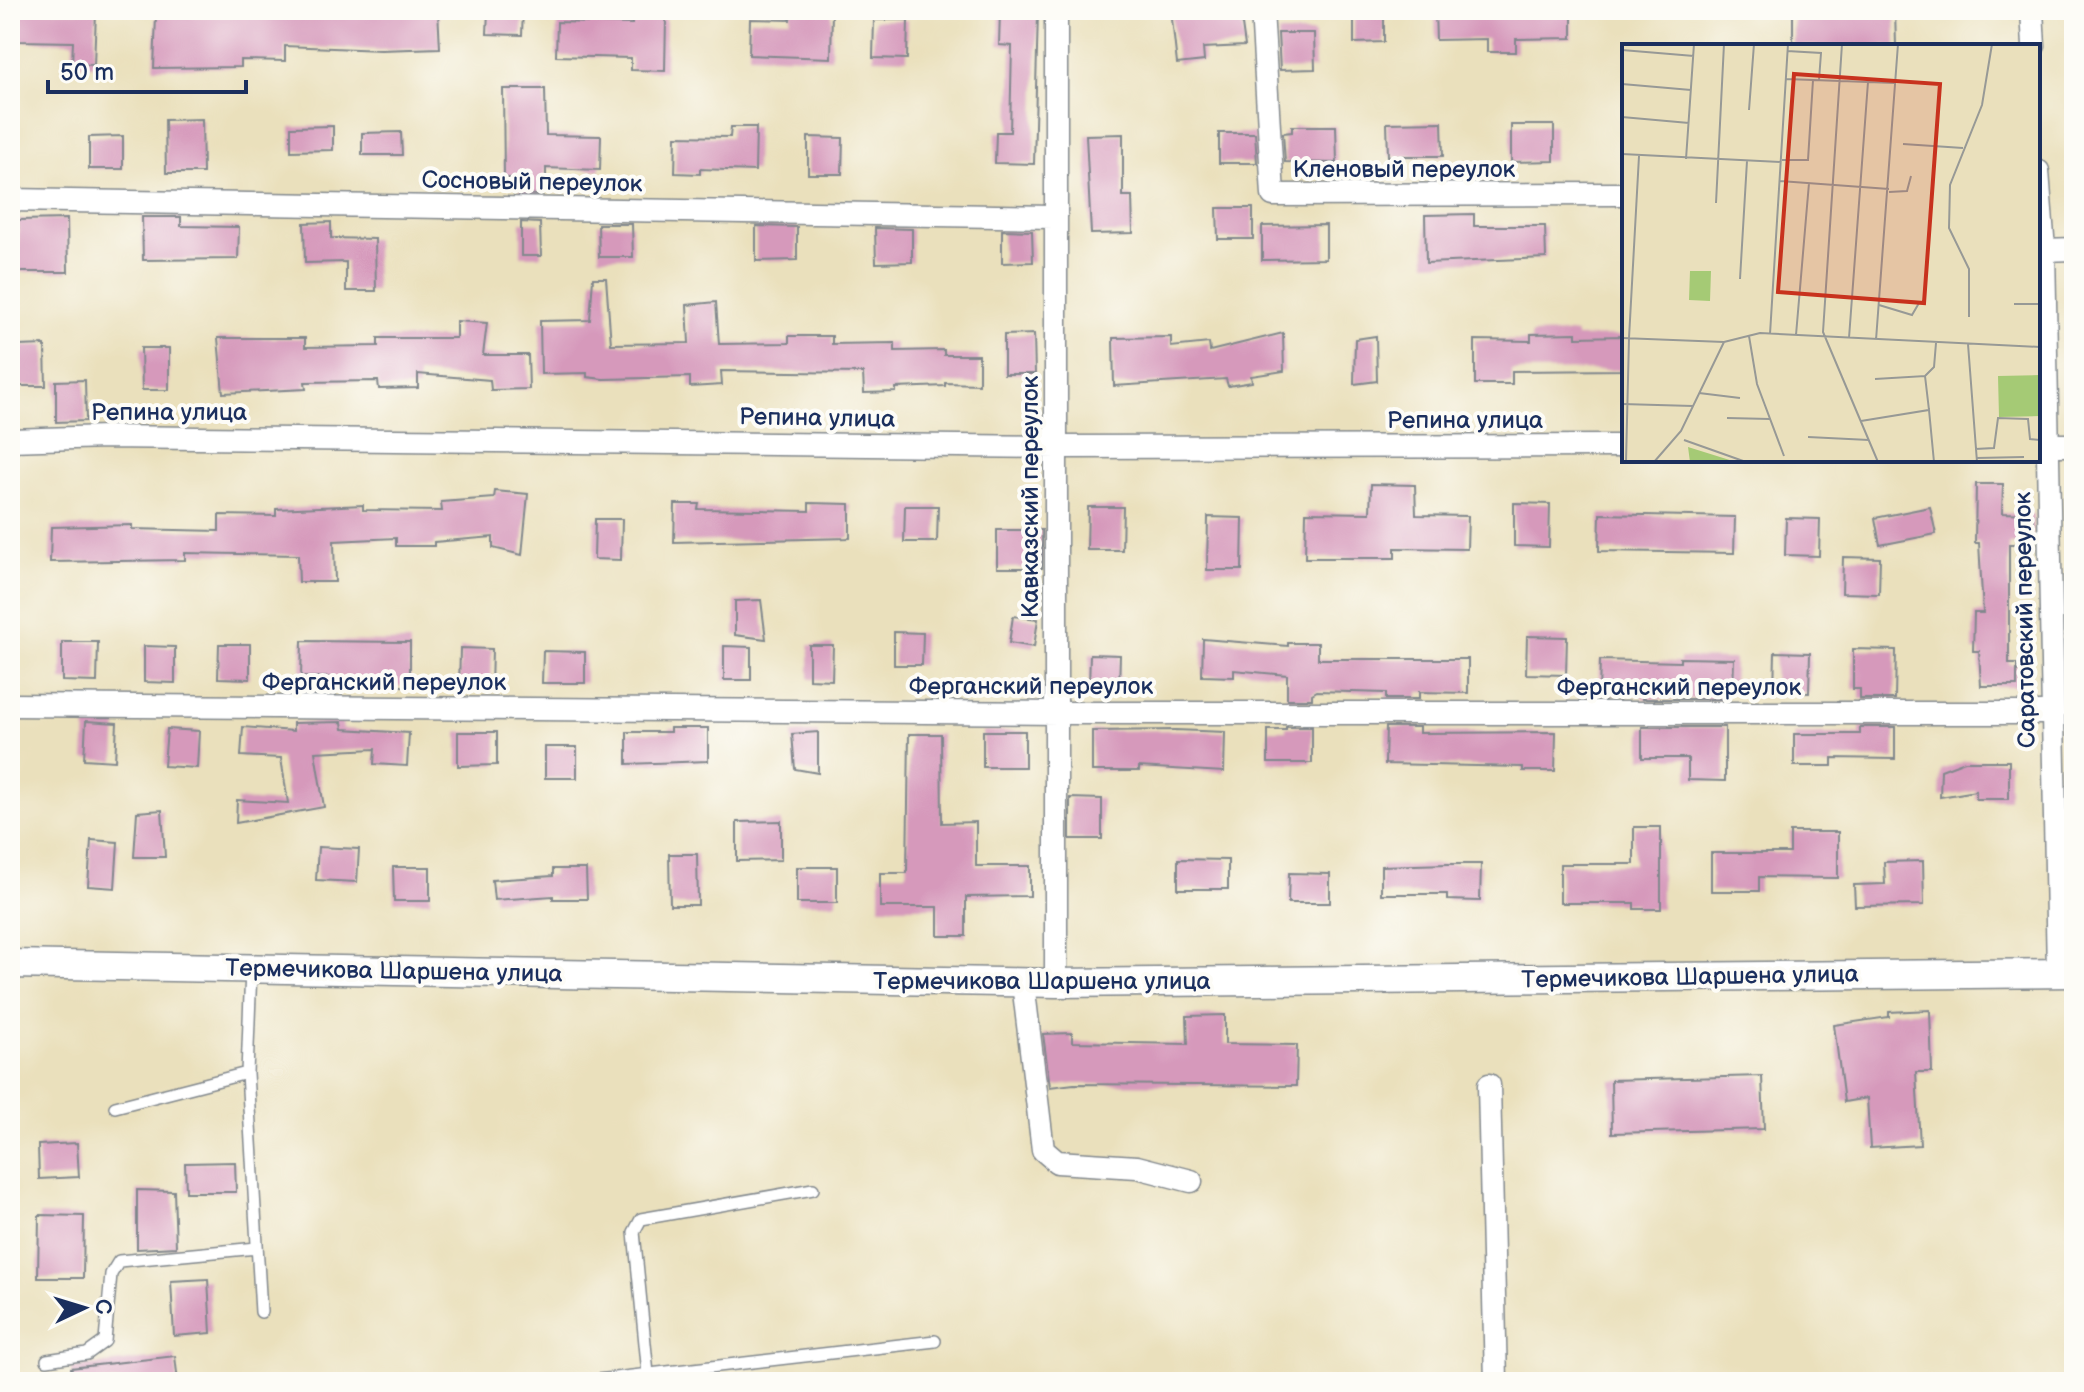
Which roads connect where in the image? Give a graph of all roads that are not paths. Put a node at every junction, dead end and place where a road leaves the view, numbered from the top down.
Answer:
1 (1056, 10) edge
2 (1262, 10) edge
3 (2032, 10) edge
4 (2034, 44) edge
5 (1622, 194) edge
6 (10, 200) edge
7 (2040, 211) edge
8 (1053, 217) junction
9 (2074, 249) edge
10 (2044, 250) junction
11 (10, 440) edge
12 (2042, 445) edge
13 (2074, 445) edge
14 (1622, 446) edge
15 (1057, 447) junction
16 (10, 705) edge
17 (1058, 713) junction
18 (2053, 713) junction
19 (10, 964) edge
20 (251, 969) junction
21 (2066, 973) edge
22 (1023, 983) junction
23 (1056, 983) junction
24 (247, 1073) junction
25 (1489, 1085) dead end
26 (115, 1107) dead end
27 (1191, 1181) dead end
28 (813, 1189) dead end
29 (257, 1248) junction
30 (261, 1312) dead end
31 (935, 1341) dead end
32 (47, 1360) dead end
33 (648, 1374) junction
34 (580, 1382) edge
35 (1496, 1382) edge

1 - 8 street, Кавказский переулок
2 - 5 street, Кленовый переулок
3 - 4 street
6 - 8 street, Сосновый переулок
7 - 10 street, Саратовский переулок
8 - 15 street, Кавказский переулок
9 - 10 street
10 - 12 street, Саратовский переулок
11 - 15 street, Репина улица
12 - 13 street
12 - 18 street, Саратовский переулок
14 - 15 street, Репина улица
15 - 17 street, Кавказский переулок
16 - 17 street, Ферганский переулок
17 - 18 street, Ферганский переулок
17 - 23 street, Кавказский переулок
18 - 21 street, Саратовский переулок
19 - 20 street, Термечикова Шаршена улица
20 - 22 street, Термечикова Шаршена улица
20 - 24 lane
21 - 23 street, Термечикова Шаршена улица
22 - 23 street, Термечикова Шаршена улица
22 - 27 street
24 - 26 lane
24 - 29 lane
25 - 35 street
28 - 33 lane
29 - 30 lane
29 - 32 lane
31 - 33 lane
33 - 34 lane

